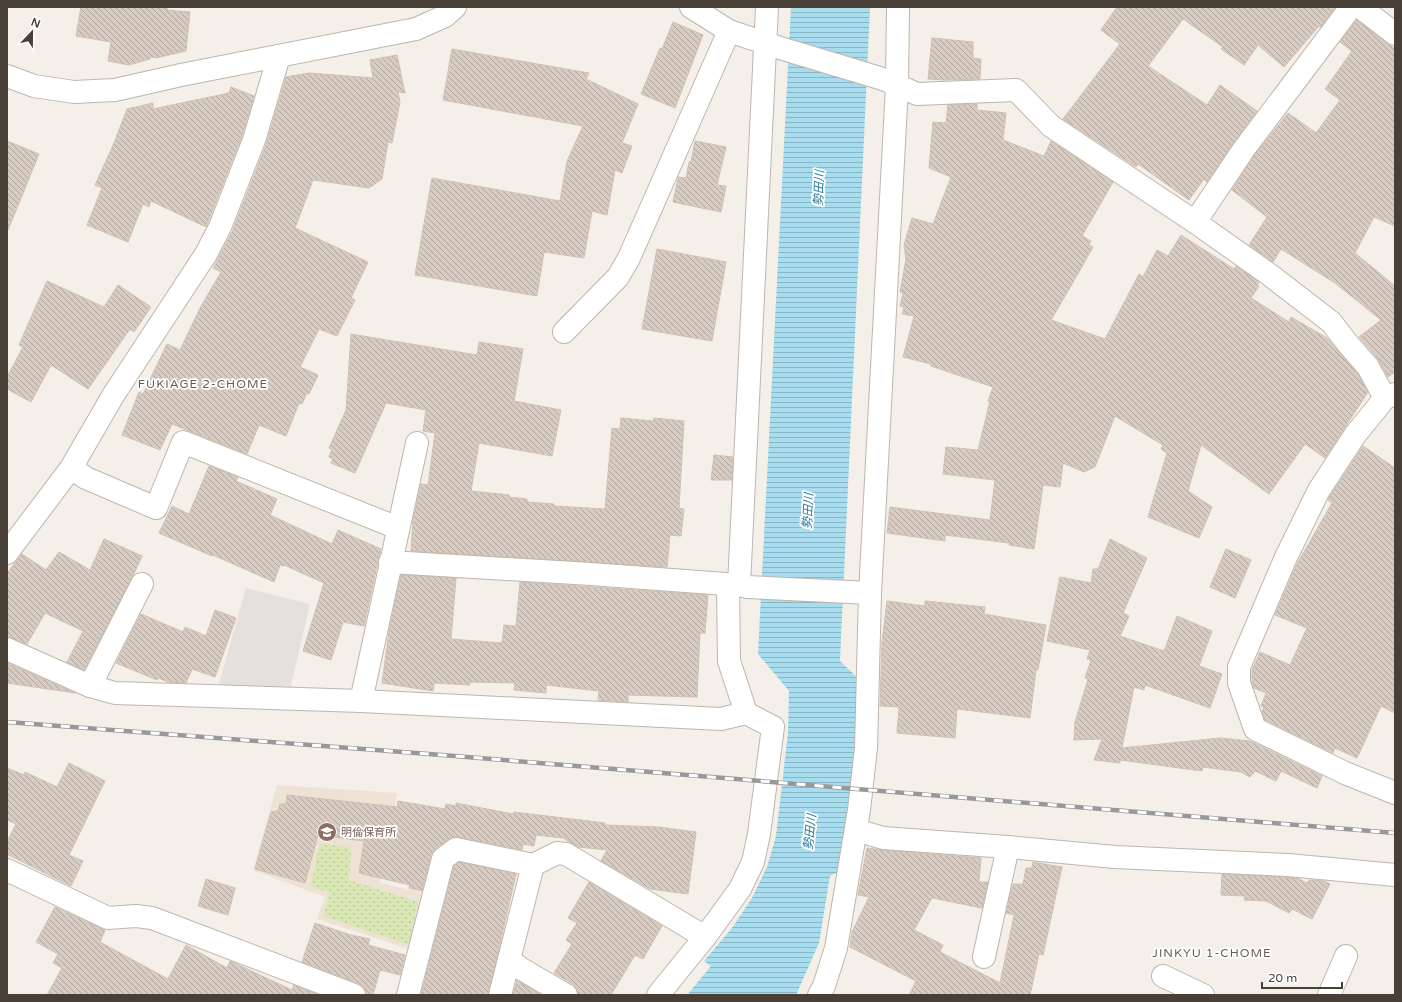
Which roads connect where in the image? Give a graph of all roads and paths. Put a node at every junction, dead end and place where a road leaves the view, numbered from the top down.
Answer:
1 (455, 7) edge
2 (691, 7) edge
3 (767, 7) edge
4 (898, 7) edge
5 (1351, 7) edge
6 (1360, 7) edge
7 (729, 31) junction
8 (1395, 34) edge
9 (773, 46) junction
10 (279, 56) junction
11 (7, 76) edge
12 (890, 82) junction
13 (1195, 222) junction
14 (564, 332) dead end
15 (1390, 396) edge
16 (417, 443) dead end
17 (70, 468) junction
18 (398, 528) junction
19 (7, 553) edge
20 (390, 562) junction
21 (142, 584) dead end
22 (738, 585) junction
23 (866, 593) junction
24 (7, 649) edge
25 (90, 686) junction
26 (360, 701) junction
27 (746, 713) junction
28 (1395, 793) edge
29 (856, 830) junction
30 (1008, 847) junction
31 (533, 865) junction
32 (7, 870) edge
33 (1395, 875) edge
34 (705, 937) junction
35 (1346, 956) dead end
36 (984, 957) dead end
37 (509, 960) junction
38 (1163, 976) dead end
39 (354, 995) edge
40 (408, 995) edge
41 (500, 995) edge
42 (566, 995) edge
43 (658, 995) edge
44 (819, 995) edge
45 (1203, 995) edge
46 (1329, 995) edge

1 - 10 street
2 - 7 street
3 - 9 street
4 - 12 street
5 - 13 street
6 - 8 street
7 - 9 street
7 - 14 street
9 - 12 street
9 - 22 street
10 - 11 street
10 - 17 street
12 - 13 street
12 - 23 street
13 - 15 street
15 - 28 street
16 - 18 street
17 - 18 street
17 - 19 street
18 - 20 street
20 - 22 street
20 - 26 street
21 - 25 street
22 - 23 street
22 - 27 street
23 - 29 street
24 - 25 street
25 - 26 street
26 - 27 street
27 - 34 street
29 - 30 street
29 - 44 street
30 - 33 street
30 - 36 street
31 - 34 street
31 - 37 street
31 - 40 street
32 - 39 street
34 - 43 street
35 - 46 street
37 - 41 street
37 - 42 street
38 - 45 street

